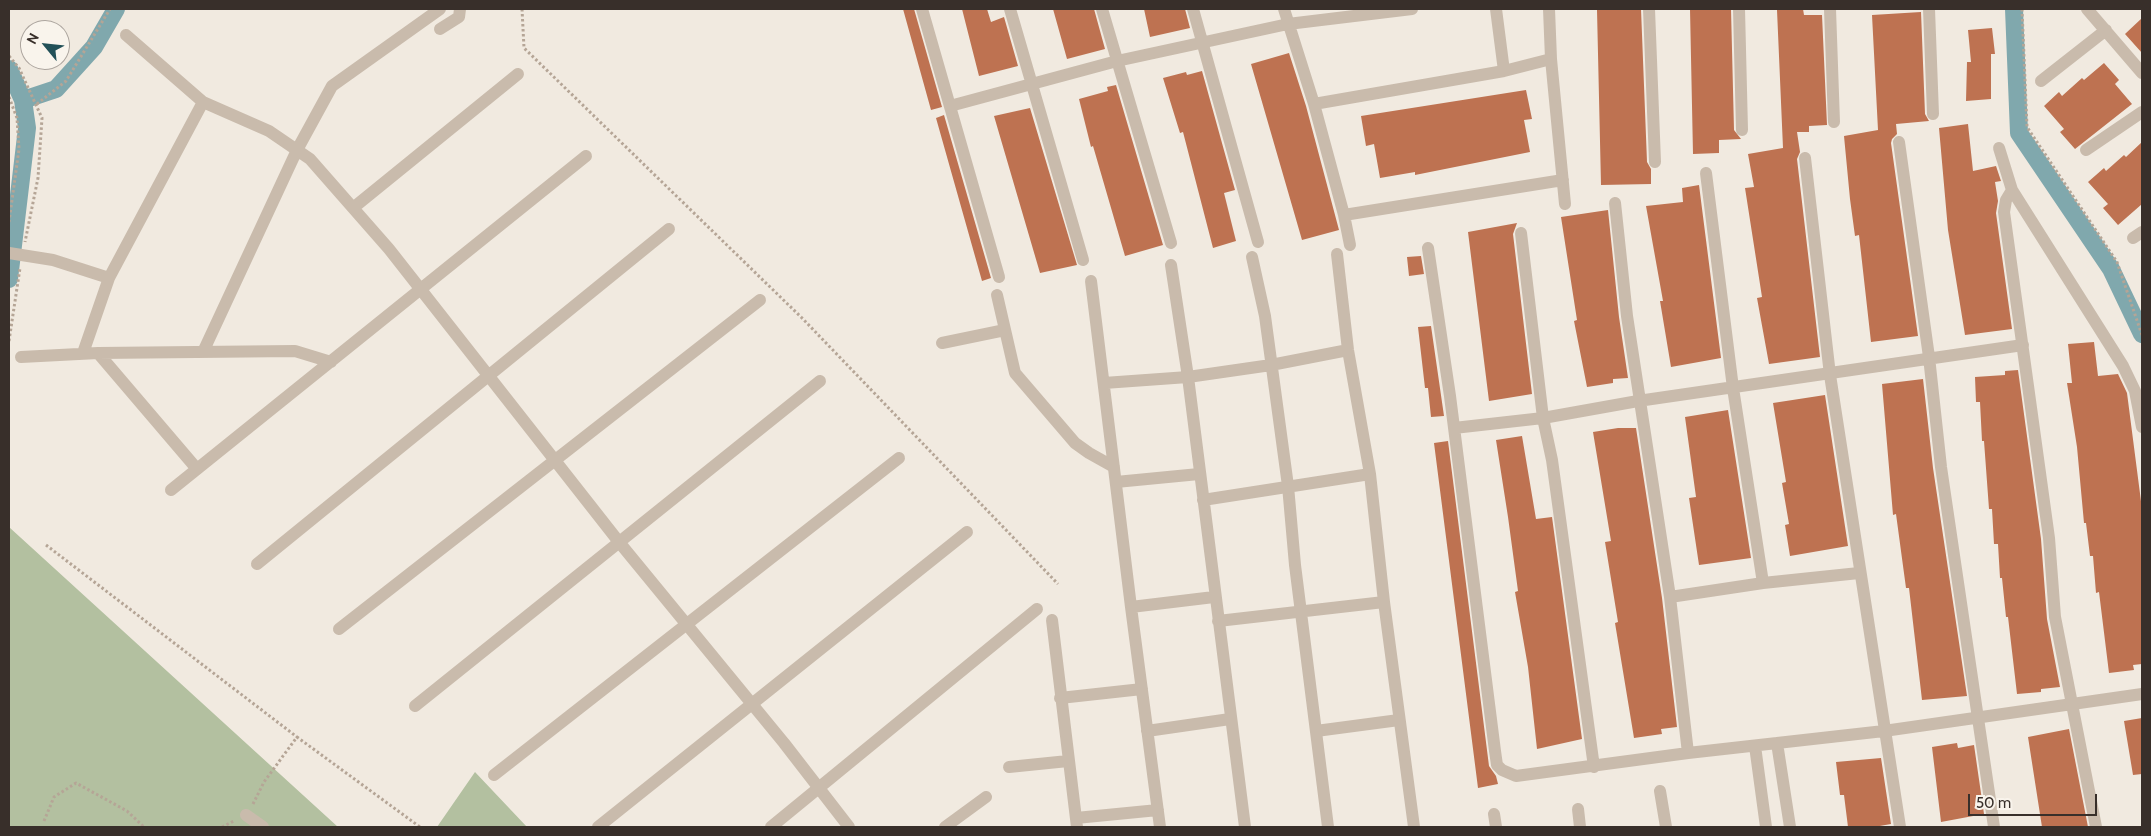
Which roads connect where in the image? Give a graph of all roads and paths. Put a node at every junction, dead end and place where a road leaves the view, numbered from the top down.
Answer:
1 (110, 9) edge
2 (440, 9) edge
3 (460, 9) edge
4 (522, 9) edge
5 (922, 9) edge
6 (1010, 9) edge
7 (1102, 9) edge
8 (1193, 9) edge
9 (1284, 9) edge
10 (1412, 9) edge
11 (1496, 9) edge
12 (1549, 9) edge
13 (1649, 9) edge
14 (1739, 9) edge
15 (1830, 9) edge
16 (1929, 9) edge
17 (2022, 9) edge
18 (2087, 9) edge
19 (1288, 24) junction
20 (440, 29) dead end
21 (2106, 30) junction
22 (126, 35) dead end
23 (1203, 42) junction
24 (9, 56) edge
25 (1551, 59) junction
26 (1117, 61) junction
27 (2141, 68) edge
28 (1504, 71) junction
29 (518, 74) dead end
30 (2042, 81) dead end
31 (1031, 84) junction
32 (9, 97) edge
33 (203, 102) junction
34 (37, 104) junction
35 (1314, 104) junction
36 (950, 106) junction
37 (2142, 112) edge
38 (1933, 114) dead end
39 (1834, 122) dead end
40 (1742, 130) dead end
41 (1899, 142) dead end
42 (1999, 148) dead end
43 (297, 150) junction
44 (2086, 150) dead end
45 (586, 156) dead end
46 (1805, 158) dead end
47 (1655, 162) dead end
48 (1706, 173) dead end
49 (1563, 180) junction
50 (2012, 190) junction
51 (1615, 203) dead end
52 (1565, 204) dead end
53 (353, 208) junction
54 (1344, 215) junction
55 (9, 222) edge
56 (669, 229) dead end
57 (1522, 233) dead end
58 (1171, 242) dead end
59 (1258, 242) dead end
60 (1350, 245) dead end
61 (24, 248) dead end
62 (1428, 248) dead end
63 (9, 253) edge
64 (1337, 254) dead end
65 (1252, 257) dead end
66 (1083, 260) dead end
67 (1171, 266) dead end
68 (21, 267) dead end
69 (999, 277) dead end
70 (109, 278) junction
71 (1091, 281) dead end
72 (420, 289) junction
73 (997, 295) dead end
74 (760, 300) dead end
75 (1005, 330) junction
76 (2142, 335) edge
77 (9, 342) edge
78 (942, 343) dead end
79 (2023, 345) junction
80 (1348, 350) junction
81 (203, 352) junction
82 (83, 353) junction
83 (98, 353) junction
84 (21, 357) dead end
85 (1930, 357) junction
86 (331, 362) junction
87 (1271, 365) junction
88 (1830, 375) junction
89 (488, 377) junction
90 (1188, 377) junction
91 (820, 381) dead end
92 (1104, 383) junction
93 (1733, 388) junction
94 (1638, 401) junction
95 (1543, 418) junction
96 (2142, 427) edge
97 (1454, 428) junction
98 (899, 458) dead end
99 (554, 461) junction
100 (1114, 467) junction
101 (198, 469) junction
102 (1199, 474) junction
103 (1370, 474) junction
104 (1116, 482) junction
105 (1288, 486) junction
106 (171, 490) dead end
107 (1203, 500) junction
108 (967, 532) dead end
109 (619, 542) junction
110 (46, 545) dead end
111 (258, 564) dead end
112 (1859, 573) junction
113 (1762, 583) junction
114 (1058, 584) dead end
115 (1214, 597) junction
116 (1670, 597) junction
117 (1384, 602) junction
118 (1131, 607) junction
119 (1037, 609) dead end
120 (1301, 610) junction
121 (1052, 620) dead end
122 (1218, 621) junction
123 (686, 625) junction
124 (339, 629) dead end
125 (1142, 689) junction
126 (2142, 694) edge
127 (1060, 698) junction
128 (752, 704) junction
129 (2073, 705) junction
130 (415, 706) dead end
131 (1977, 717) junction
132 (1230, 719) junction
133 (1399, 720) junction
134 (1147, 731) junction
135 (1316, 731) junction
136 (1884, 732) junction
137 (297, 737) junction
138 (1777, 743) junction
139 (1755, 746) junction
140 (1688, 753) junction
141 (1068, 761) junction
142 (1009, 767) dead end
143 (1594, 767) junction
144 (494, 775) dead end
145 (818, 788) junction
146 (1660, 791) dead end
147 (986, 797) dead end
148 (1578, 809) dead end
149 (1158, 810) junction
150 (1494, 814) dead end
151 (246, 815) junction
152 (44, 821) dead end
153 (1076, 823) edge
154 (144, 827) edge
155 (222, 827) edge
156 (263, 827) edge
157 (420, 827) edge
158 (598, 827) edge
159 (771, 827) edge
160 (849, 827) edge
161 (945, 827) edge
162 (1160, 827) edge
163 (1245, 827) edge
164 (1328, 827) edge
165 (1414, 827) edge
166 (1496, 827) edge
167 (1580, 827) edge
168 (1666, 827) edge
169 (1766, 827) edge
170 (1790, 827) edge
171 (1900, 827) edge
172 (1994, 827) edge
173 (2096, 827) edge

1 - 34 path
2 - 43 street
3 - 20 street
4 - 114 path
5 - 36 street
6 - 31 street
7 - 26 street
8 - 23 street
9 - 19 street
10 - 19 street
11 - 28 street
12 - 25 street
13 - 47 street
14 - 40 street
15 - 39 street
16 - 38 street
17 - 76 path
18 - 21 street
19 - 23 street
19 - 35 street
21 - 27 street
21 - 30 street
22 - 33 street
23 - 26 street
23 - 59 street
24 - 34 path
25 - 28 street
25 - 49 street
26 - 31 street
26 - 58 street
28 - 35 street
29 - 53 street
31 - 36 street
31 - 66 street
32 - 55 path
33 - 43 street
33 - 70 street
34 - 61 path
35 - 54 street
36 - 69 street
37 - 44 street
41 - 85 street
42 - 50 street
43 - 53 street
43 - 81 street
45 - 72 street
46 - 88 street
48 - 93 street
49 - 52 street
49 - 54 street
50 - 79 street
50 - 96 street
51 - 94 street
53 - 72 street
54 - 60 street
56 - 89 street
57 - 95 street
62 - 97 street
63 - 70 street
64 - 80 street
65 - 87 street
67 - 90 street
68 - 77 path
70 - 82 street
71 - 92 street
72 - 86 street
72 - 89 street
73 - 75 street
74 - 99 street
75 - 78 street
75 - 100 street
79 - 85 street
79 - 129 street
80 - 87 street
80 - 103 street
81 - 83 street
81 - 86 street
82 - 83 street
82 - 84 street
83 - 101 street
85 - 88 street
85 - 131 street
86 - 101 street
87 - 90 street
87 - 105 street
88 - 93 street
88 - 112 street
89 - 99 street
89 - 111 street
90 - 92 street
90 - 102 street
91 - 109 street
92 - 100 street
93 - 94 street
93 - 113 street
94 - 95 street
94 - 116 street
95 - 97 street
95 - 143 street
97 - 143 street
98 - 123 street
99 - 109 street
99 - 124 street
100 - 104 street
101 - 106 street
102 - 104 street
102 - 107 street
103 - 105 street
103 - 117 street
104 - 118 street
105 - 107 street
105 - 120 street
107 - 115 street
108 - 128 street
109 - 123 street
109 - 130 street
110 - 137 path
112 - 113 street
112 - 136 street
113 - 116 street
115 - 118 street
115 - 122 street
116 - 140 street
117 - 120 street
117 - 133 street
118 - 125 street
119 - 145 street
120 - 122 street
120 - 135 street
121 - 127 street
122 - 132 street
123 - 128 street
123 - 144 street
125 - 127 street
125 - 134 street
126 - 129 street
127 - 141 street
128 - 145 street
128 - 158 street
129 - 131 street
129 - 173 street
131 - 136 street
131 - 172 street
132 - 134 street
132 - 163 street
133 - 135 street
133 - 165 street
134 - 149 street
135 - 164 street
136 - 138 street
136 - 171 street
137 - 151 path
137 - 157 path
138 - 139 street
138 - 170 street
139 - 140 street
139 - 169 street
140 - 143 street
141 - 142 street
141 - 153 street
145 - 159 street
145 - 160 street
146 - 168 street
147 - 161 street
148 - 167 street
149 - 153 street
149 - 162 street
150 - 166 street
151 - 155 path
151 - 156 street
152 - 154 path

